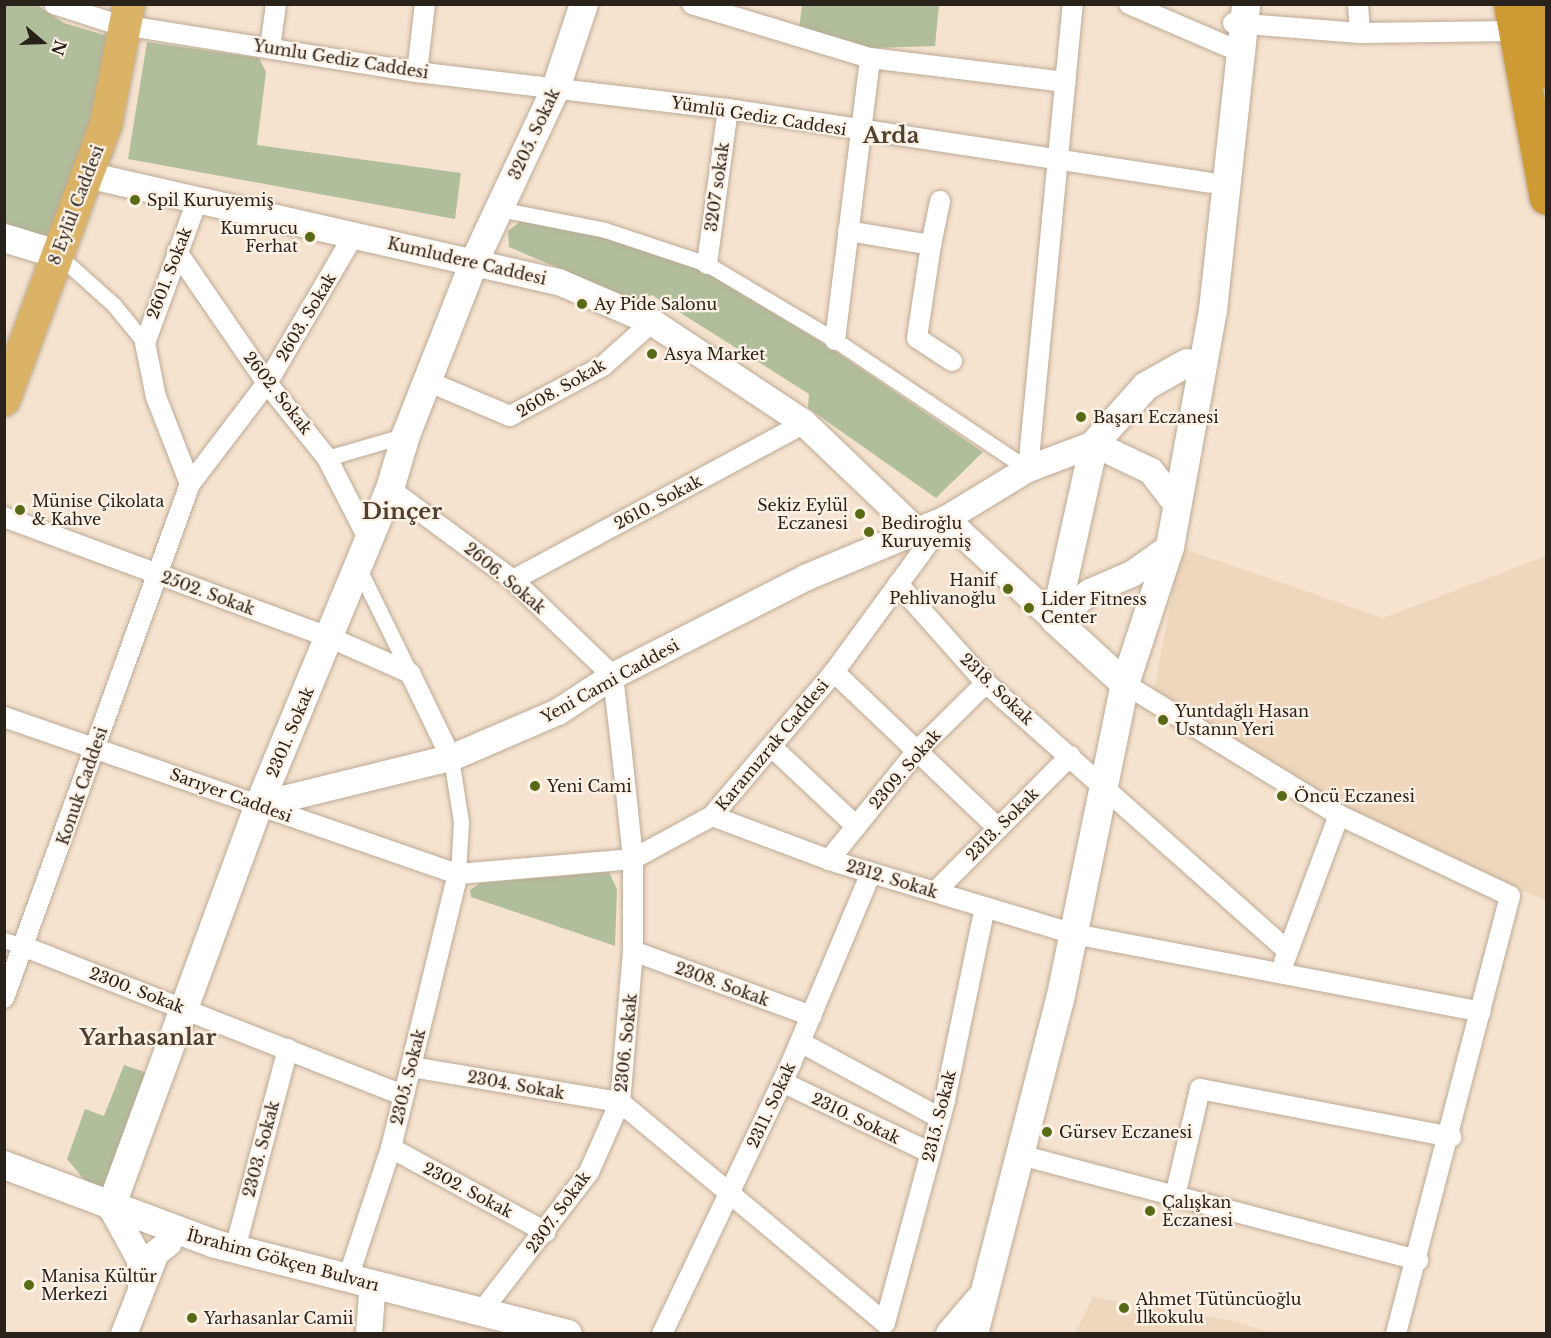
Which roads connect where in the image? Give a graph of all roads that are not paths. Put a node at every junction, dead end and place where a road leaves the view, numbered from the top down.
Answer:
1 (54, 4) edge
2 (276, 4) edge
3 (425, 4) edge
4 (584, 4) edge
5 (692, 4) edge
6 (1073, 4) edge
7 (1129, 4) edge
8 (1358, 4) edge
9 (1534, 4) edge
10 (122, 14) edge
11 (1239, 14) edge
12 (1512, 18) edge
13 (1360, 33) junction
14 (270, 48) junction
15 (1237, 53) junction
16 (870, 58) junction
17 (417, 72) junction
18 (1546, 72) edge
19 (1066, 82) junction
20 (556, 88) junction
21 (728, 109) junction
22 (860, 132) junction
23 (1059, 157) junction
24 (87, 175) junction
25 (1210, 183) junction
26 (1546, 198) edge
27 (940, 201) dead end
28 (196, 204) junction
29 (499, 209) junction
30 (848, 231) junction
31 (354, 235) junction
32 (4, 238) edge
33 (931, 245) junction
34 (177, 252) junction
35 (52, 253) junction
36 (475, 260) junction
37 (707, 264) junction
38 (652, 322) junction
39 (835, 340) junction
40 (145, 343) junction
41 (952, 361) dead end
42 (1187, 363) junction
43 (4, 369) edge
44 (427, 381) junction
45 (267, 383) junction
46 (4, 400) edge
47 (804, 423) junction
48 (406, 435) junction
49 (1095, 444) junction
50 (327, 458) junction
51 (1028, 469) junction
52 (190, 484) junction
53 (390, 489) junction
54 (1177, 505) junction
55 (4, 517) edge
56 (946, 519) junction
57 (916, 530) junction
58 (369, 540) junction
59 (1170, 547) junction
60 (358, 567) junction
61 (157, 574) junction
62 (513, 580) junction
63 (898, 584) junction
64 (1055, 620) junction
65 (329, 638) junction
66 (834, 672) junction
67 (410, 674) junction
68 (613, 676) junction
69 (986, 683) junction
70 (1125, 684) junction
71 (4, 717) edge
72 (97, 745) junction
73 (773, 748) junction
74 (917, 751) junction
75 (1070, 756) junction
76 (451, 758) junction
77 (1103, 787) junction
78 (259, 805) junction
79 (1339, 815) junction
80 (712, 816) junction
81 (856, 826) junction
82 (997, 826) junction
83 (633, 859) junction
84 (829, 860) junction
85 (871, 873) junction
86 (458, 874) junction
87 (935, 892) junction
88 (985, 907) junction
89 (1074, 934) junction
90 (4, 940) edge
91 (25, 947) junction
92 (633, 951) junction
93 (1288, 951) junction
94 (1278, 977) junction
95 (4, 998) edge
96 (184, 1008) junction
97 (1481, 1012) junction
98 (812, 1016) junction
99 (800, 1042) junction
100 (288, 1049) junction
101 (412, 1067) junction
102 (782, 1082) junction
103 (403, 1095) junction
104 (620, 1102) junction
105 (940, 1118) junction
106 (1451, 1137) junction
107 (391, 1148) junction
108 (931, 1154) junction
109 (1020, 1155) junction
110 (4, 1165) edge
111 (4, 1186) edge
112 (729, 1196) junction
113 (1175, 1196) junction
114 (111, 1207) junction
115 (127, 1231) junction
116 (546, 1232) junction
117 (169, 1244) junction
118 (235, 1249) junction
119 (1418, 1260) junction
120 (348, 1278) junction
121 (141, 1290) junction
122 (372, 1294) junction
123 (980, 1298) junction
124 (481, 1312) junction
125 (887, 1328) edge
126 (124, 1334) edge
127 (369, 1334) edge
128 (513, 1334) edge
129 (568, 1334) edge
130 (662, 1334) edge
131 (950, 1334) edge
132 (974, 1334) edge
133 (1396, 1334) edge

1 - 10 street, Yumlu Gediz Caddesi
2 - 14 street
3 - 17 street
4 - 20 main road, 3205. Sokak
5 - 16 street
6 - 19 street
7 - 15 street
8 - 13 street
9 - 18 highway
10 - 14 street, Yumlu Gediz Caddesi
10 - 24 main road, 8 Eylül Caddesi
10 - 35 main road
11 - 13 street
11 - 15 main road
12 - 13 street
12 - 26 highway
14 - 17 street, Yumlu Gediz Caddesi
15 - 25 main road
15 - 54 main road
16 - 19 street
16 - 22 street
17 - 20 street, Yumlu Gediz Caddesi
19 - 23 street
20 - 21 street, Yümlü Gediz Caddesi
20 - 29 main road, 3205. Sokak
21 - 22 street, Yümlü Gediz Caddesi
21 - 37 street, 3207 sokak
22 - 23 street, Yümlü Gediz Caddesi
22 - 30 street
23 - 25 street, Yümlü Gediz Caddesi
23 - 51 street
24 - 28 street, Kumludere Caddesi
24 - 35 main road, 8 Eylül Caddesi
25 - 42 main road
27 - 33 street
28 - 31 street, Kumludere Caddesi
28 - 34 street, 2601. Sokak
29 - 36 main road, 3205. Sokak
29 - 37 street
30 - 33 street
30 - 39 street
31 - 36 street, Kumludere Caddesi
31 - 45 street, 2603. Sokak
32 - 35 main road
33 - 41 street
34 - 40 street, 2601. Sokak
34 - 45 street, 2602. Sokak
35 - 40 street
35 - 43 main road
35 - 46 main road, 8 Eylül Caddesi
36 - 38 street, Kumludere Caddesi
36 - 44 main road, 2301. Sokak
37 - 39 street
38 - 44 street, 2608. Sokak
38 - 47 street, Kumludere Caddesi
39 - 51 street
40 - 52 street
42 - 49 main road
42 - 54 main road
44 - 48 main road, 2301. Sokak
45 - 50 street, 2602. Sokak
45 - 52 street, 2603. Sokak
47 - 57 street, Kumludere Caddesi
47 - 62 street, 2610. Sokak
48 - 50 street
48 - 53 main road, 2301. Sokak
49 - 51 street, Yeni Cami Caddesi
49 - 54 street
49 - 64 main road
50 - 58 street, 2602. Sokak
51 - 56 street, Yeni Cami Caddesi
52 - 61 street, Konuk Caddesi
53 - 58 main road, 2301. Sokak
53 - 62 street, 2606. Sokak
54 - 59 main road
55 - 61 street, 2502. Sokak
56 - 57 street, Yeni Cami Caddesi
56 - 63 street, Karamızrak Caddesi
56 - 64 street
57 - 68 street, Yeni Cami Caddesi
58 - 60 main road, 2301. Sokak
59 - 64 street
59 - 70 main road
60 - 65 main road, 2301. Sokak
60 - 67 street
61 - 65 street, 2502. Sokak
61 - 72 street, Konuk Caddesi
62 - 68 street, 2606. Sokak
63 - 66 street, Karamızrak Caddesi
63 - 69 street, 2318. Sokak
64 - 70 main road
65 - 67 street, 2502. Sokak
65 - 78 main road, 2301. Sokak
66 - 73 street, Karamızrak Caddesi
66 - 74 street
67 - 76 street
68 - 76 street, Yeni Cami Caddesi
68 - 83 street, 2306. Sokak
69 - 74 street, 2309. Sokak
69 - 75 street, 2318. Sokak
70 - 77 main road
70 - 79 street
71 - 72 street, Sarıyer Caddesi
72 - 78 street, Sarıyer Caddesi
72 - 91 street, Konuk Caddesi
73 - 80 street, Karamızrak Caddesi
73 - 81 street
74 - 81 street, 2309. Sokak
74 - 82 street
75 - 77 street, 2318. Sokak
75 - 82 street, 2313. Sokak
76 - 78 street, Yeni Cami Caddesi
76 - 86 street
77 - 89 main road
77 - 93 street, 2318. Sokak
78 - 86 street, Sarıyer Caddesi
78 - 96 main road, 2301. Sokak
79 - 93 street
79 - 97 street
80 - 83 street, Karamızrak Caddesi
80 - 84 street, 2312. Sokak
81 - 84 street, 2309. Sokak
82 - 87 street, 2313. Sokak
83 - 86 street, Karamızrak Caddesi
83 - 92 street, 2306. Sokak
84 - 85 street, 2312. Sokak
85 - 87 street, 2312. Sokak
85 - 98 street, 2311. Sokak
86 - 101 street, 2305. Sokak
87 - 88 street, 2312. Sokak
88 - 89 street, 2312. Sokak
88 - 105 street, 2315. Sokak
89 - 94 street, 2312. Sokak
89 - 109 main road
90 - 91 street, 2300. Sokak
91 - 95 street, Konuk Caddesi
91 - 96 street, 2300. Sokak
92 - 98 street, 2308. Sokak
92 - 104 street, 2306. Sokak
93 - 94 street
94 - 97 street, 2312. Sokak
96 - 100 street, 2300. Sokak
96 - 114 main road, 2301. Sokak
97 - 106 street
98 - 99 street, 2311. Sokak
99 - 102 street, 2311. Sokak
99 - 105 street
100 - 103 street, 2300. Sokak
100 - 118 street, 2303. Sokak
101 - 103 street, 2305. Sokak
101 - 104 street, 2304. Sokak
102 - 108 street, 2310. Sokak
102 - 112 street, 2311. Sokak
103 - 107 street, 2305. Sokak
104 - 112 street, 2306. Sokak
104 - 116 street, 2307. Sokak
105 - 108 street, 2315. Sokak
106 - 113 street
106 - 119 street
107 - 116 street, 2302. Sokak
107 - 120 street, 2305. Sokak
108 - 125 street, 2315. Sokak
109 - 113 street
109 - 123 main road
110 - 114 main road, İbrahim Gökçen Bulvarı
111 - 115 main road, İbrahim Gökçen Bulvarı
112 - 125 street, 2306. Sokak
112 - 130 street, 2311. Sokak
113 - 119 street
114 - 115 street
114 - 118 main road, İbrahim Gökçen Bulvarı
115 - 117 main road, İbrahim Gökçen Bulvarı
115 - 121 street
116 - 124 street, 2307. Sokak
117 - 121 street
117 - 122 main road, İbrahim Gökçen Bulvarı
118 - 120 main road, İbrahim Gökçen Bulvarı
119 - 133 street
120 - 124 main road, İbrahim Gökçen Bulvarı
121 - 126 street
122 - 127 street
122 - 128 main road, İbrahim Gökçen Bulvarı
123 - 131 main road
123 - 132 main road
124 - 129 main road, İbrahim Gökçen Bulvarı

